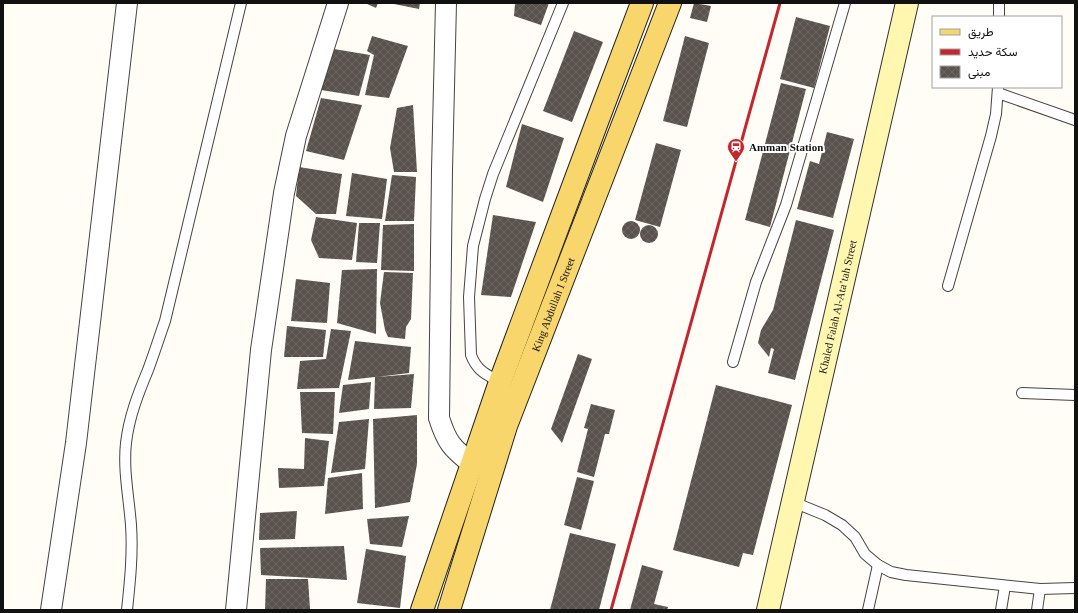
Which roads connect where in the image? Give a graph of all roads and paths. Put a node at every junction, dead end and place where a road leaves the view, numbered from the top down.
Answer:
1 (127, 3) edge
2 (241, 3) edge
3 (338, 3) edge
4 (446, 3) edge
5 (563, 3) edge
6 (642, 3) edge
7 (670, 3) edge
8 (845, 3) edge
9 (907, 3) edge
10 (999, 3) edge
11 (999, 16) edge
12 (998, 90) edge
13 (1075, 120) edge
14 (948, 286) dead end
15 (733, 362) dead end
16 (500, 382) junction
17 (1022, 392) dead end
18 (1075, 395) edge
19 (481, 467) junction
20 (793, 502) junction
21 (878, 565) junction
22 (1005, 586) junction
23 (1040, 588) junction
24 (1075, 588) edge
25 (51, 610) edge
26 (127, 610) edge
27 (236, 610) edge
28 (422, 610) edge
29 (449, 610) edge
30 (768, 610) edge
31 (868, 610) edge
32 (1001, 610) edge
33 (1037, 610) edge

1 - 25 street
2 - 26 lane
3 - 27 street
4 - 19 street
5 - 16 lane
6 - 16 main road, King Abdullah I Street
7 - 19 main road, King Abdullah I Street
8 - 15 lane
9 - 20 street, Khaled Falah Al-Ata’tah Street
10 - 11 lane
12 - 13 lane
12 - 14 lane
16 - 19 main road, King Abdullah I Street
17 - 18 lane
19 - 28 main road, King Abdullah I Street
19 - 29 main road, King Abdullah I Street
20 - 21 lane
20 - 30 street, Khaled Falah Al-Ata’tah Street
21 - 22 lane
21 - 31 lane
22 - 23 lane
22 - 32 lane
23 - 24 lane
23 - 33 lane

